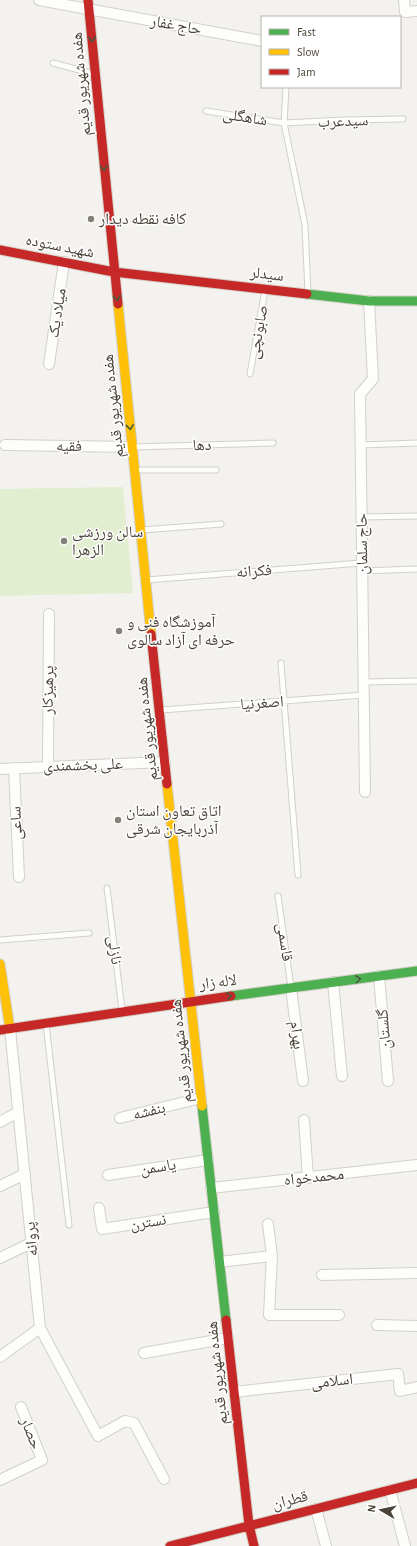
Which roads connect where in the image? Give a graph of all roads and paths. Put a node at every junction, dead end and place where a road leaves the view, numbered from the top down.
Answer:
1 (39, 0) edge
2 (404, 0) edge
3 (89, 4) edge
4 (417, 11) edge
5 (402, 16) edge
6 (261, 41) edge
7 (53, 63) dead end
8 (95, 74) junction
9 (286, 88) edge
10 (206, 111) dead end
11 (403, 119) dead end
12 (284, 123) junction
13 (0, 250) edge
14 (64, 262) junction
15 (114, 272) junction
16 (266, 289) junction
17 (309, 294) junction
18 (369, 301) junction
19 (417, 301) edge
20 (49, 364) dead end
21 (250, 374) dead end
22 (273, 443) dead end
23 (417, 443) edge
24 (360, 445) junction
25 (5, 446) dead end
26 (132, 447) junction
27 (135, 470) junction
28 (216, 470) dead end
29 (361, 516) junction
30 (417, 516) edge
31 (221, 524) dead end
32 (141, 530) junction
33 (362, 567) junction
34 (417, 569) edge
35 (146, 580) junction
36 (49, 614) dead end
37 (281, 663) dead end
38 (417, 681) edge
39 (364, 682) junction
40 (364, 695) junction
41 (284, 701) junction
42 (160, 710) junction
43 (165, 762) junction
44 (48, 767) junction
45 (14, 768) junction
46 (0, 769) edge
47 (365, 792) dead end
48 (298, 875) dead end
49 (19, 877) dead end
50 (107, 888) dead end
51 (278, 896) dead end
52 (89, 933) dead end
53 (0, 940) edge
54 (0, 964) edge
55 (417, 971) edge
56 (379, 976) junction
57 (332, 982) junction
58 (291, 988) junction
59 (190, 1001) junction
60 (123, 1011) junction
61 (46, 1023) junction
62 (10, 1029) junction
63 (0, 1030) edge
64 (342, 1076) dead end
65 (303, 1081) dead end
66 (388, 1081) dead end
67 (201, 1098) junction
68 (18, 1112) junction
69 (120, 1118) dead end
70 (304, 1120) dead end
71 (0, 1122) edge
72 (208, 1160) junction
73 (417, 1165) edge
74 (25, 1174) junction
75 (108, 1175) dead end
76 (308, 1178) junction
77 (0, 1186) edge
78 (211, 1188) junction
79 (99, 1208) dead end
80 (214, 1212) junction
81 (268, 1224) dead end
82 (69, 1225) dead end
83 (31, 1243) junction
84 (272, 1256) junction
85 (0, 1258) edge
86 (219, 1262) junction
87 (417, 1273) edge
88 (322, 1275) dead end
89 (338, 1315) dead end
90 (377, 1325) dead end
91 (417, 1326) edge
92 (40, 1328) junction
93 (228, 1338) junction
94 (144, 1353) dead end
95 (0, 1357) edge
96 (417, 1387) edge
97 (234, 1392) junction
98 (21, 1407) dead end
99 (0, 1480) edge
100 (164, 1480) dead end
101 (417, 1483) edge
102 (390, 1490) junction
103 (316, 1509) junction
104 (249, 1525) junction
105 (170, 1546) edge
106 (254, 1546) edge
107 (326, 1546) edge
108 (405, 1546) edge

1 - 3 street, حاج غفار
2 - 5 street
3 - 6 street, حاج غفار
3 -> 8 main road, هفده شهریور قدیم
4 - 5 street
7 - 8 lane
8 -> 15 main road, هفده شهریور قدیم
9 - 12 lane
10 - 12 lane, شاهگلی
11 - 12 lane, سیدعرب
12 - 17 lane
13 - 14 main road, شهید ستوده
14 - 15 main road, شهید ستوده
14 - 20 street, میلاد یک
15 - 16 main road, سیدلر
15 -> 26 main road, هفده شهریور قدیم
16 - 17 main road, سیدلر
16 - 21 lane, صابونچی
17 - 18 main road, سیدلر
18 - 19 main road, سیدلر
18 - 24 street, حاج سلمان
22 - 26 lane, دها
23 - 24 lane
24 - 29 street, حاج سلمان
25 - 26 street, فقیه
26 - 27 main road, هفده شهریور قدیم
27 - 28 lane
27 - 32 main road, هفده شهریور قدیم
29 - 30 lane
29 - 33 street, حاج سلمان
31 - 32 lane
32 - 35 main road, هفده شهریور قدیم
33 - 34 lane, فکرانه
33 - 35 lane, فکرانه
33 - 39 street, حاج سلمان
35 - 42 main road, هفده شهریور قدیم
36 - 44 street, پرهیزکار
37 - 41 lane
38 - 39 lane
39 - 40 street, حاج سلمان
40 - 41 lane, اصغرنیا
40 - 47 street, حاج سلمان
41 - 42 lane, اصغرنیا
41 - 48 lane
42 - 43 main road, هفده شهریور قدیم
43 - 44 street, علی بخشمندی
43 - 59 main road, هفده شهریور قدیم
44 - 45 street, علی بخشمندی
45 - 46 street, علی بخشمندی
45 - 49 street, ساعی
50 - 60 lane, نازلی
51 - 58 lane, قاسمی
52 - 53 lane
54 - 62 main road
55 - 56 main road, لاله زار
57 -> 56 main road, لاله زار
56 - 66 street, گلستان
57 - 58 main road, لاله زار
57 - 64 street
59 -> 58 main road, لاله زار
58 - 65 street, بهرام
59 - 60 main road, لاله زار
59 - 67 main road, هفده شهریور قدیم
60 - 61 main road, لاله زار
61 - 62 main road, لاله زار
61 - 82 lane
62 - 63 main road, لاله زار
62 - 68 street, پروانه
67 - 69 street, بنفشه
67 - 72 main road, هفده شهریور قدیم
68 - 71 street
68 - 74 street, پروانه
70 - 76 street
72 - 75 street, یاسمن
72 - 78 main road, هفده شهریور قدیم
73 - 76 street, محمدخواه
74 - 77 street
74 - 83 street, پروانه
76 - 78 street, محمدخواه
78 - 80 main road, هفده شهریور قدیم
79 - 80 street, نسترن
80 - 86 main road, هفده شهریور قدیم
81 - 84 street
83 - 85 street
83 - 92 street, پروانه
84 - 86 street
84 - 89 street
86 - 93 main road, هفده شهریور قدیم
87 - 88 street
90 - 91 street
92 - 95 street
92 - 100 street, پروانه
93 - 94 street
93 - 97 main road, هفده شهریور قدیم
96 - 97 street, اسلامی
97 - 104 main road, هفده شهریور قدیم
98 - 99 street, حصار
101 - 102 main road, قطران
102 - 103 main road, قطران
102 - 108 street
103 - 104 main road, قطران
103 - 107 street
104 - 105 main road, قطران
104 - 106 main road, هفده شهریور قدیم

